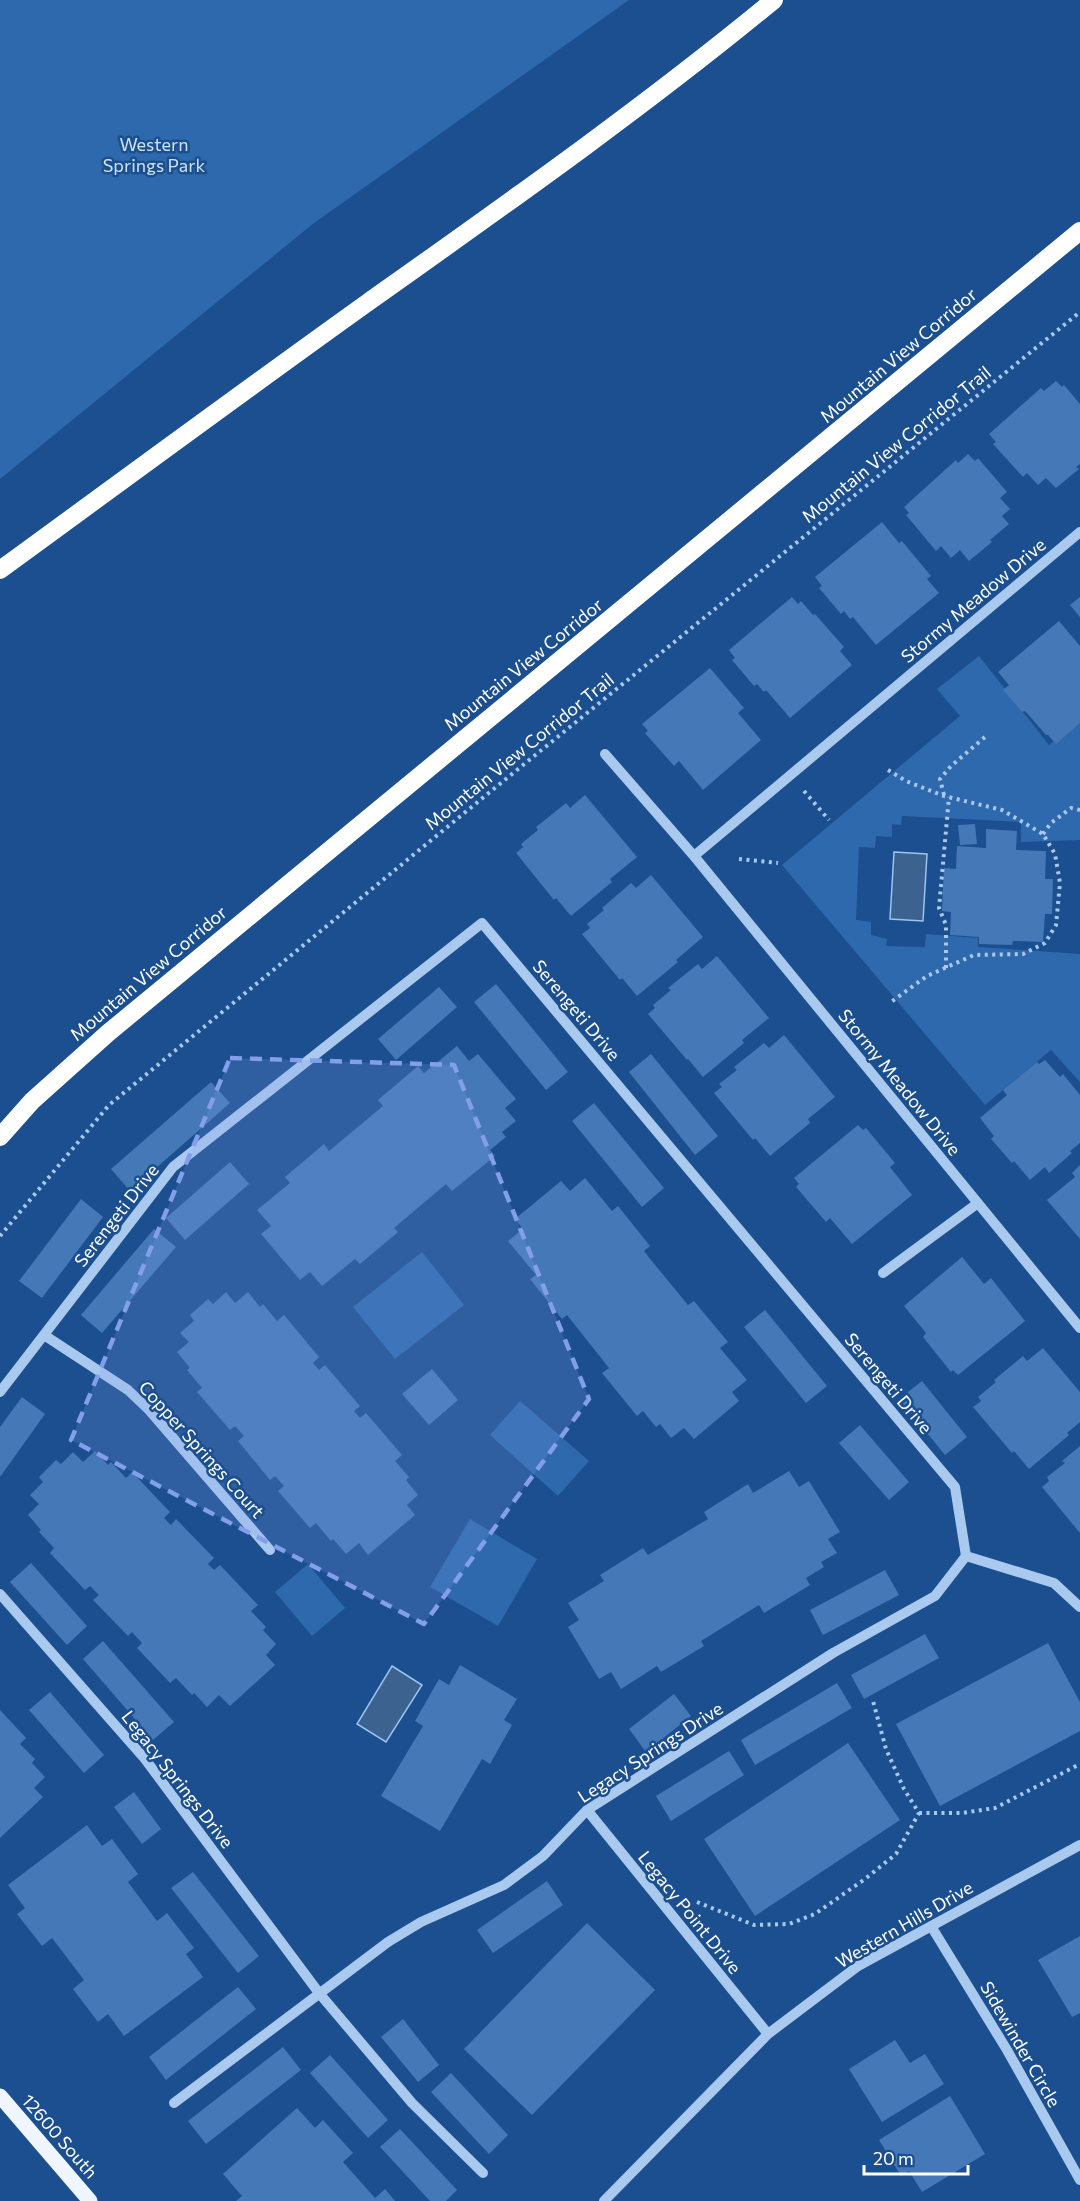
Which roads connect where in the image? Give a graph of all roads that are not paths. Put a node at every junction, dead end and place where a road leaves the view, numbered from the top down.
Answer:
1 (774, 0) edge
2 (1080, 231) edge
3 (1080, 532) edge
4 (0, 570) edge
5 (605, 754) dead end
6 (694, 856) junction
7 (0, 1137) edge
8 (978, 1203) junction
9 (883, 1273) dead end
10 (1080, 1328) edge
11 (44, 1335) junction
12 (0, 1392) edge
13 (270, 1550) dead end
14 (966, 1556) junction
15 (0, 1594) edge
16 (1080, 1607) edge
17 (587, 1810) junction
18 (1080, 1845) edge
19 (931, 1926) junction
20 (319, 1993) junction
21 (768, 2034) junction
22 (0, 2096) edge
23 (174, 2103) dead end
24 (483, 2173) dead end
25 (1080, 2180) edge
26 (90, 2201) edge
27 (604, 2201) edge

1 - 4 highway
2 - 7 highway, Mountain View Corridor
3 - 6 street, Stormy Meadow Drive
5 - 6 street, Stormy Meadow Drive
6 - 8 street, Stormy Meadow Drive
8 - 9 street
8 - 10 street, Stormy Meadow Drive
11 - 12 street, Serengeti Drive
11 - 13 street, Copper Springs Court
11 - 14 street, Serengeti Drive
14 - 16 street
14 - 17 street, Legacy Springs Drive
15 - 20 street, Legacy Springs Drive
17 - 20 street, Legacy Springs Drive
17 - 21 street, Legacy Point Drive
18 - 19 street, Western Hills Drive
19 - 21 street, Western Hills Drive
19 - 25 street, Sidewinder Circle
20 - 23 street, Legacy Springs Drive
20 - 24 street, Legacy Springs Drive
21 - 27 street, Western Hills Drive
22 - 26 main road, 12600 South

